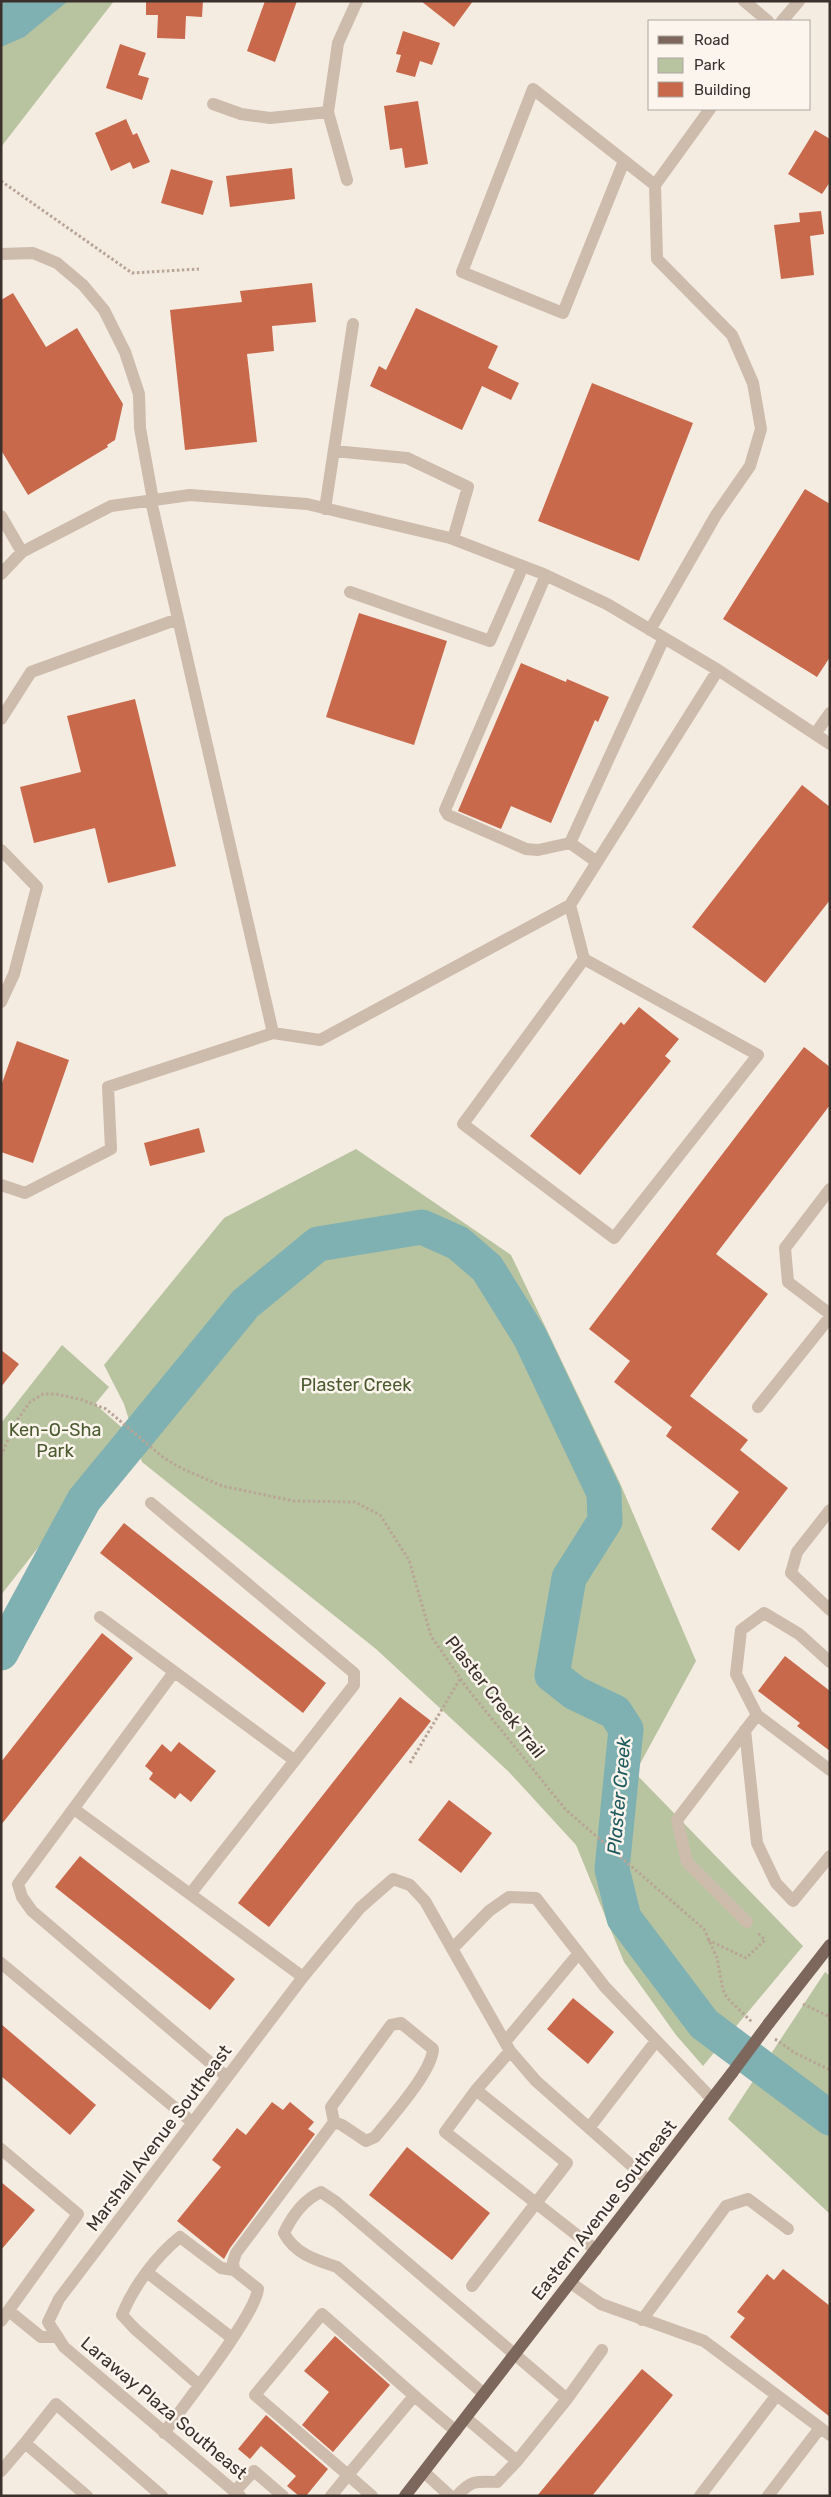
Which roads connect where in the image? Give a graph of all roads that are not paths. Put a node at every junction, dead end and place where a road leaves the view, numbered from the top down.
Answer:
1 (357, 1) edge
2 (744, 1) edge
3 (799, 1) edge
4 (767, 20) edge
5 (783, 20) edge
6 (213, 104) dead end
7 (709, 110) edge
8 (328, 112) junction
9 (624, 161) junction
10 (347, 180) dead end
11 (655, 185) junction
12 (1, 254) edge
13 (353, 324) dead end
14 (334, 451) junction
15 (152, 500) junction
16 (325, 508) junction
17 (1, 516) edge
18 (453, 539) junction
19 (22, 552) junction
20 (522, 566) junction
21 (1, 574) edge
22 (546, 575) junction
23 (350, 592) dead end
24 (178, 619) junction
25 (650, 630) junction
26 (664, 638) junction
27 (718, 670) junction
28 (830, 713) edge
29 (1, 719) edge
30 (815, 734) junction
31 (830, 744) edge
32 (570, 843) junction
33 (1, 850) edge
34 (597, 862) junction
35 (570, 905) junction
36 (584, 959) junction
37 (1, 970) edge
38 (14, 974) junction
39 (1, 1002) edge
40 (273, 1033) junction
41 (1, 1184) edge
42 (830, 1189) edge
43 (830, 1315) edge
44 (758, 1407) dead end
45 (151, 1503) dead end
46 (830, 1510) edge
47 (830, 1610) edge
48 (100, 1616) dead end
49 (830, 1662) edge
50 (174, 1672) junction
51 (757, 1715) junction
52 (745, 1730) junction
53 (294, 1760) junction
54 (830, 1770) edge
55 (74, 1809) junction
56 (830, 1856) edge
57 (192, 1893) junction
58 (747, 1922) road end
59 (830, 1945) edge
60 (452, 1949) junction
61 (579, 1953) junction
62 (1, 1963) edge
63 (303, 1977) junction
64 (656, 2041) junction
65 (508, 2046) junction
66 (227, 2077) junction
67 (476, 2090) junction
68 (712, 2099) junction
69 (192, 2122) junction
70 (334, 2122) junction
71 (589, 2128) junction
72 (1, 2149) edge
73 (649, 2181) junction
74 (536, 2203) junction
75 (788, 2229) dead end
76 (596, 2250) junction
77 (234, 2270) junction
78 (148, 2273) junction
79 (571, 2282) junction
80 (472, 2286) dead end
81 (9, 2311) junction
82 (642, 2320) junction
83 (1, 2321) edge
84 (48, 2322) joint
85 (58, 2337) junction
86 (232, 2338) junction
87 (602, 2350) dead end
88 (515, 2354) junction
89 (198, 2384) junction
90 (484, 2394) junction
91 (414, 2396) junction
92 (776, 2396) junction
93 (566, 2399) junction
94 (466, 2418) junction
95 (456, 2431) junction
96 (825, 2431) edge
97 (164, 2432) junction
98 (25, 2443) junction
99 (517, 2461) junction
100 (1, 2471) edge
101 (424, 2472) junction
102 (348, 2476) junction
103 (237, 2494) edge
104 (87, 2496) edge
105 (162, 2496) edge
106 (283, 2496) edge
107 (331, 2496) edge
108 (372, 2496) edge
109 (405, 2496) edge
110 (450, 2496) edge
111 (457, 2496) edge
112 (700, 2496) edge
113 (768, 2496) edge

1 - 8 street
2 - 4 street
3 - 5 street
6 - 8 street
7 - 11 street
8 - 10 street
9 - 9 street
9 - 11 street
11 - 25 street
12 - 15 street
13 - 14 street
14 - 16 street
14 - 18 street
15 - 16 street
15 - 19 street
15 - 24 street
16 - 18 street
17 - 19 street
18 - 20 street
19 - 21 street
20 - 22 street
20 - 23 street
22 - 25 street
22 - 32 street
24 - 29 street
24 - 40 street
25 - 26 street
26 - 27 street
26 - 32 street
27 - 30 street
27 - 34 street
28 - 30 street
30 - 31 street
32 - 34 street
33 - 38 street
34 - 35 street
35 - 36 street
35 - 40 street
36 - 36 street
37 - 38 street
38 - 39 street
40 - 41 street
42 - 43 street
43 - 44 street
45 - 53 street
46 - 47 street
48 - 50 street
49 - 51 street
50 - 53 street
50 - 55 street
51 - 52 street
51 - 54 street
52 - 56 street
52 - 58 street
53 - 57 street
55 - 57 street
55 - 66 street
57 - 63 street
59 - 68 main road, Eastern Avenue Southeast, bridge
60 - 61 street
60 - 63 street, Marshall Avenue Southeast
60 - 65 street
61 - 64 street
61 - 65 street
62 - 69 street
63 - 66 street, Marshall Avenue Southeast
64 - 68 street
64 - 71 street
65 - 67 street
65 - 71 street
66 - 69 street, Marshall Avenue Southeast
67 - 74 street
67 - 74 street
68 - 73 main road, Eastern Avenue Southeast
69 - 84 street, Marshall Avenue Southeast
70 - 70 street
70 - 77 street
71 - 73 street
72 - 81 street
73 - 76 main road, Eastern Avenue Southeast
74 - 76 street
74 - 80 street
75 - 82 street
76 - 79 main road, Eastern Avenue Southeast
77 - 78 street
77 - 86 street
78 - 86 street
78 - 89 street
79 - 82 street
79 - 88 main road, Eastern Avenue Southeast
81 - 83 street
81 - 85 street
82 - 92 street
84 - 85 street, Laraway Plaza Southeast
85 - 97 street, Laraway Plaza Southeast
86 - 89 street
87 - 93 street
88 - 90 main road, Eastern Avenue Southeast
88 - 90 street
88 - 93 street
89 - 97 street
90 - 94 main road, Eastern Avenue Southeast
91 - 95 street
91 - 102 street
91 - 102 street
92 - 96 street
92 - 112 street
93 - 99 street
94 - 95 main road, Eastern Avenue Southeast
94 - 99 street
95 - 101 main road, Eastern Avenue Southeast
96 - 113 street
97 - 103 street, Laraway Plaza Southeast
98 - 100 street
98 - 104 street
98 - 105 street
99 - 111 street
101 - 109 main road, Eastern Avenue Southeast
101 - 110 street
102 - 107 street
102 - 108 street
103 - 106 street

